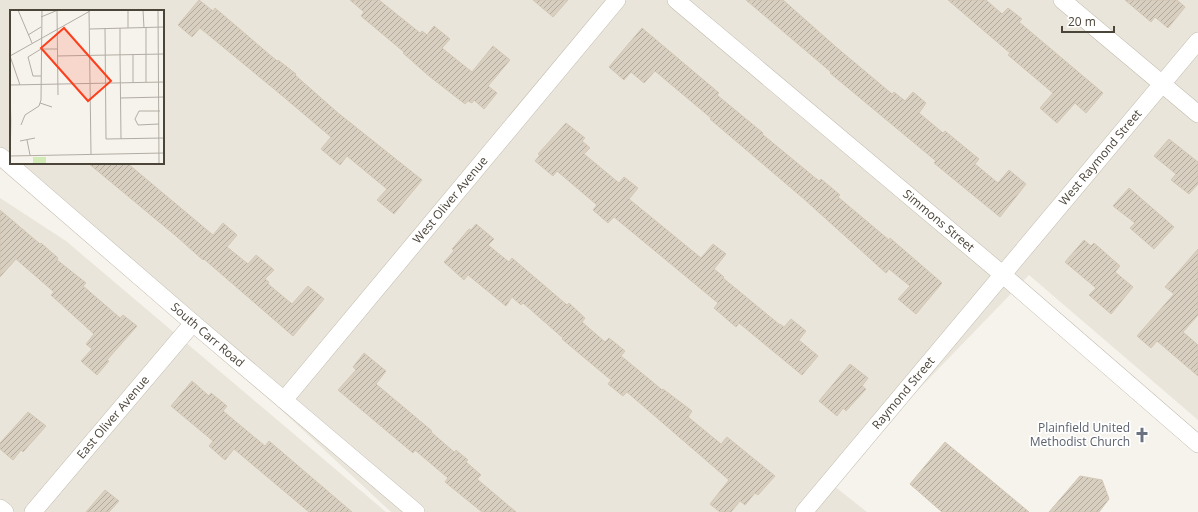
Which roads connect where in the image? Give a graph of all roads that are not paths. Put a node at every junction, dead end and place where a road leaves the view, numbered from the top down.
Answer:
1 (617, 0) edge
2 (676, 0) edge
3 (1062, 0) edge
4 (1198, 41) edge
5 (1162, 83) junction
6 (1198, 114) edge
7 (0, 156) edge
8 (1002, 274) junction
9 (193, 323) junction
10 (284, 400) junction
11 (1198, 444) edge
12 (0, 508) edge
13 (5, 512) edge
14 (33, 512) edge
15 (416, 512) edge
16 (804, 512) edge

1 - 10 street, West Oliver Avenue
2 - 8 street, Simmons Street
3 - 5 street
4 - 5 street, West Raymond Street
5 - 6 street
5 - 8 street, West Raymond Street
7 - 9 street, South Carr Road
8 - 11 street, Simmons Street
8 - 16 street, Raymond Street
9 - 10 street, South Carr Road
9 - 14 street, East Oliver Avenue
10 - 15 street, South Carr Road
12 - 13 street

